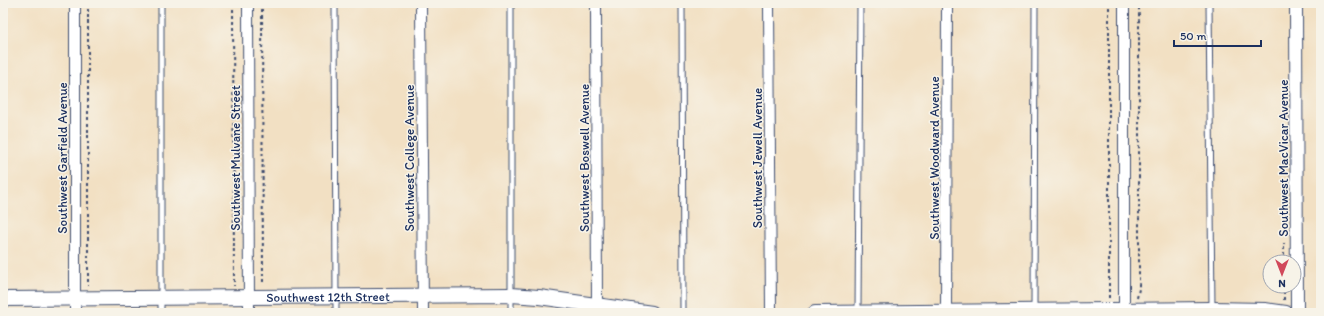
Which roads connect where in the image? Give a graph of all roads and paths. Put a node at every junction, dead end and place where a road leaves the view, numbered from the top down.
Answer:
1 (74, 3) edge
2 (88, 3) edge
3 (161, 3) edge
4 (233, 3) edge
5 (248, 3) edge
6 (262, 3) edge
7 (334, 3) edge
8 (421, 3) edge
9 (511, 3) edge
10 (596, 3) edge
11 (682, 3) edge
12 (769, 3) edge
13 (860, 3) edge
14 (947, 3) edge
15 (1035, 3) edge
16 (1109, 3) edge
17 (1124, 3) edge
18 (1139, 3) edge
19 (1209, 3) edge
20 (1296, 3) edge
21 (422, 295) junction
22 (511, 295) junction
23 (263, 296) junction
24 (336, 296) junction
25 (234, 297) junction
26 (248, 297) junction
27 (82, 298) junction
28 (161, 298) junction
29 (3, 299) edge
30 (597, 309) edge
31 (1109, 310) junction
32 (541, 311) dead end
33 (1129, 311) edge
34 (1212, 311) edge
35 (422, 312) edge
36 (511, 312) edge
37 (946, 312) edge
38 (1034, 312) edge
39 (75, 313) edge
40 (161, 313) edge
41 (234, 313) edge
42 (248, 313) edge
43 (263, 313) edge
44 (291, 313) edge
45 (336, 313) edge
46 (652, 313) edge
47 (683, 313) edge
48 (771, 313) edge
49 (815, 313) edge
50 (858, 313) edge
51 (1286, 313) edge
52 (1297, 313) edge

1 - 27 street, Southwest Garfield Avenue
2 - 27 path
3 - 28 lane
4 - 25 path
5 - 26 street, Southwest Mulvane Street
6 - 23 path
7 - 24 lane
8 - 21 street, Southwest College Avenue
9 - 22 lane
10 - 30 street, Southwest Boswell Avenue
11 - 47 lane
12 - 48 street, Southwest Jewell Avenue
13 - 50 lane
14 - 37 street, Southwest Woodward Avenue
15 - 38 lane
16 - 31 path
17 - 33 street
18 - 33 path
19 - 34 lane
20 - 52 street, Southwest MacVicar Avenue
21 - 22 main road, Southwest 12th Street
21 - 24 main road, Southwest 12th Street
21 - 35 street, Southwest College Avenue
22 - 30 main road, Southwest 12th Street
22 - 36 lane
23 - 24 main road, Southwest 12th Street
23 - 26 main road, Southwest 12th Street
23 - 43 path
24 - 45 lane
25 - 26 main road, Southwest 12th Street
25 - 28 main road, Southwest 12th Street
25 - 41 path
26 - 42 street, Southwest Mulvane Street
27 - 28 main road, Southwest 12th Street
27 - 29 main road, Southwest 12th Street
27 - 39 street, Southwest Garfield Avenue
28 - 40 lane
30 - 46 main road, Southwest 12th Street
31 - 33 main road
31 - 38 main road
32 - 36 path
33 - 34 main road
34 - 51 main road
35 - 36 path
35 - 45 path
37 - 38 main road
37 - 50 main road
44 - 45 path
49 - 50 main road

